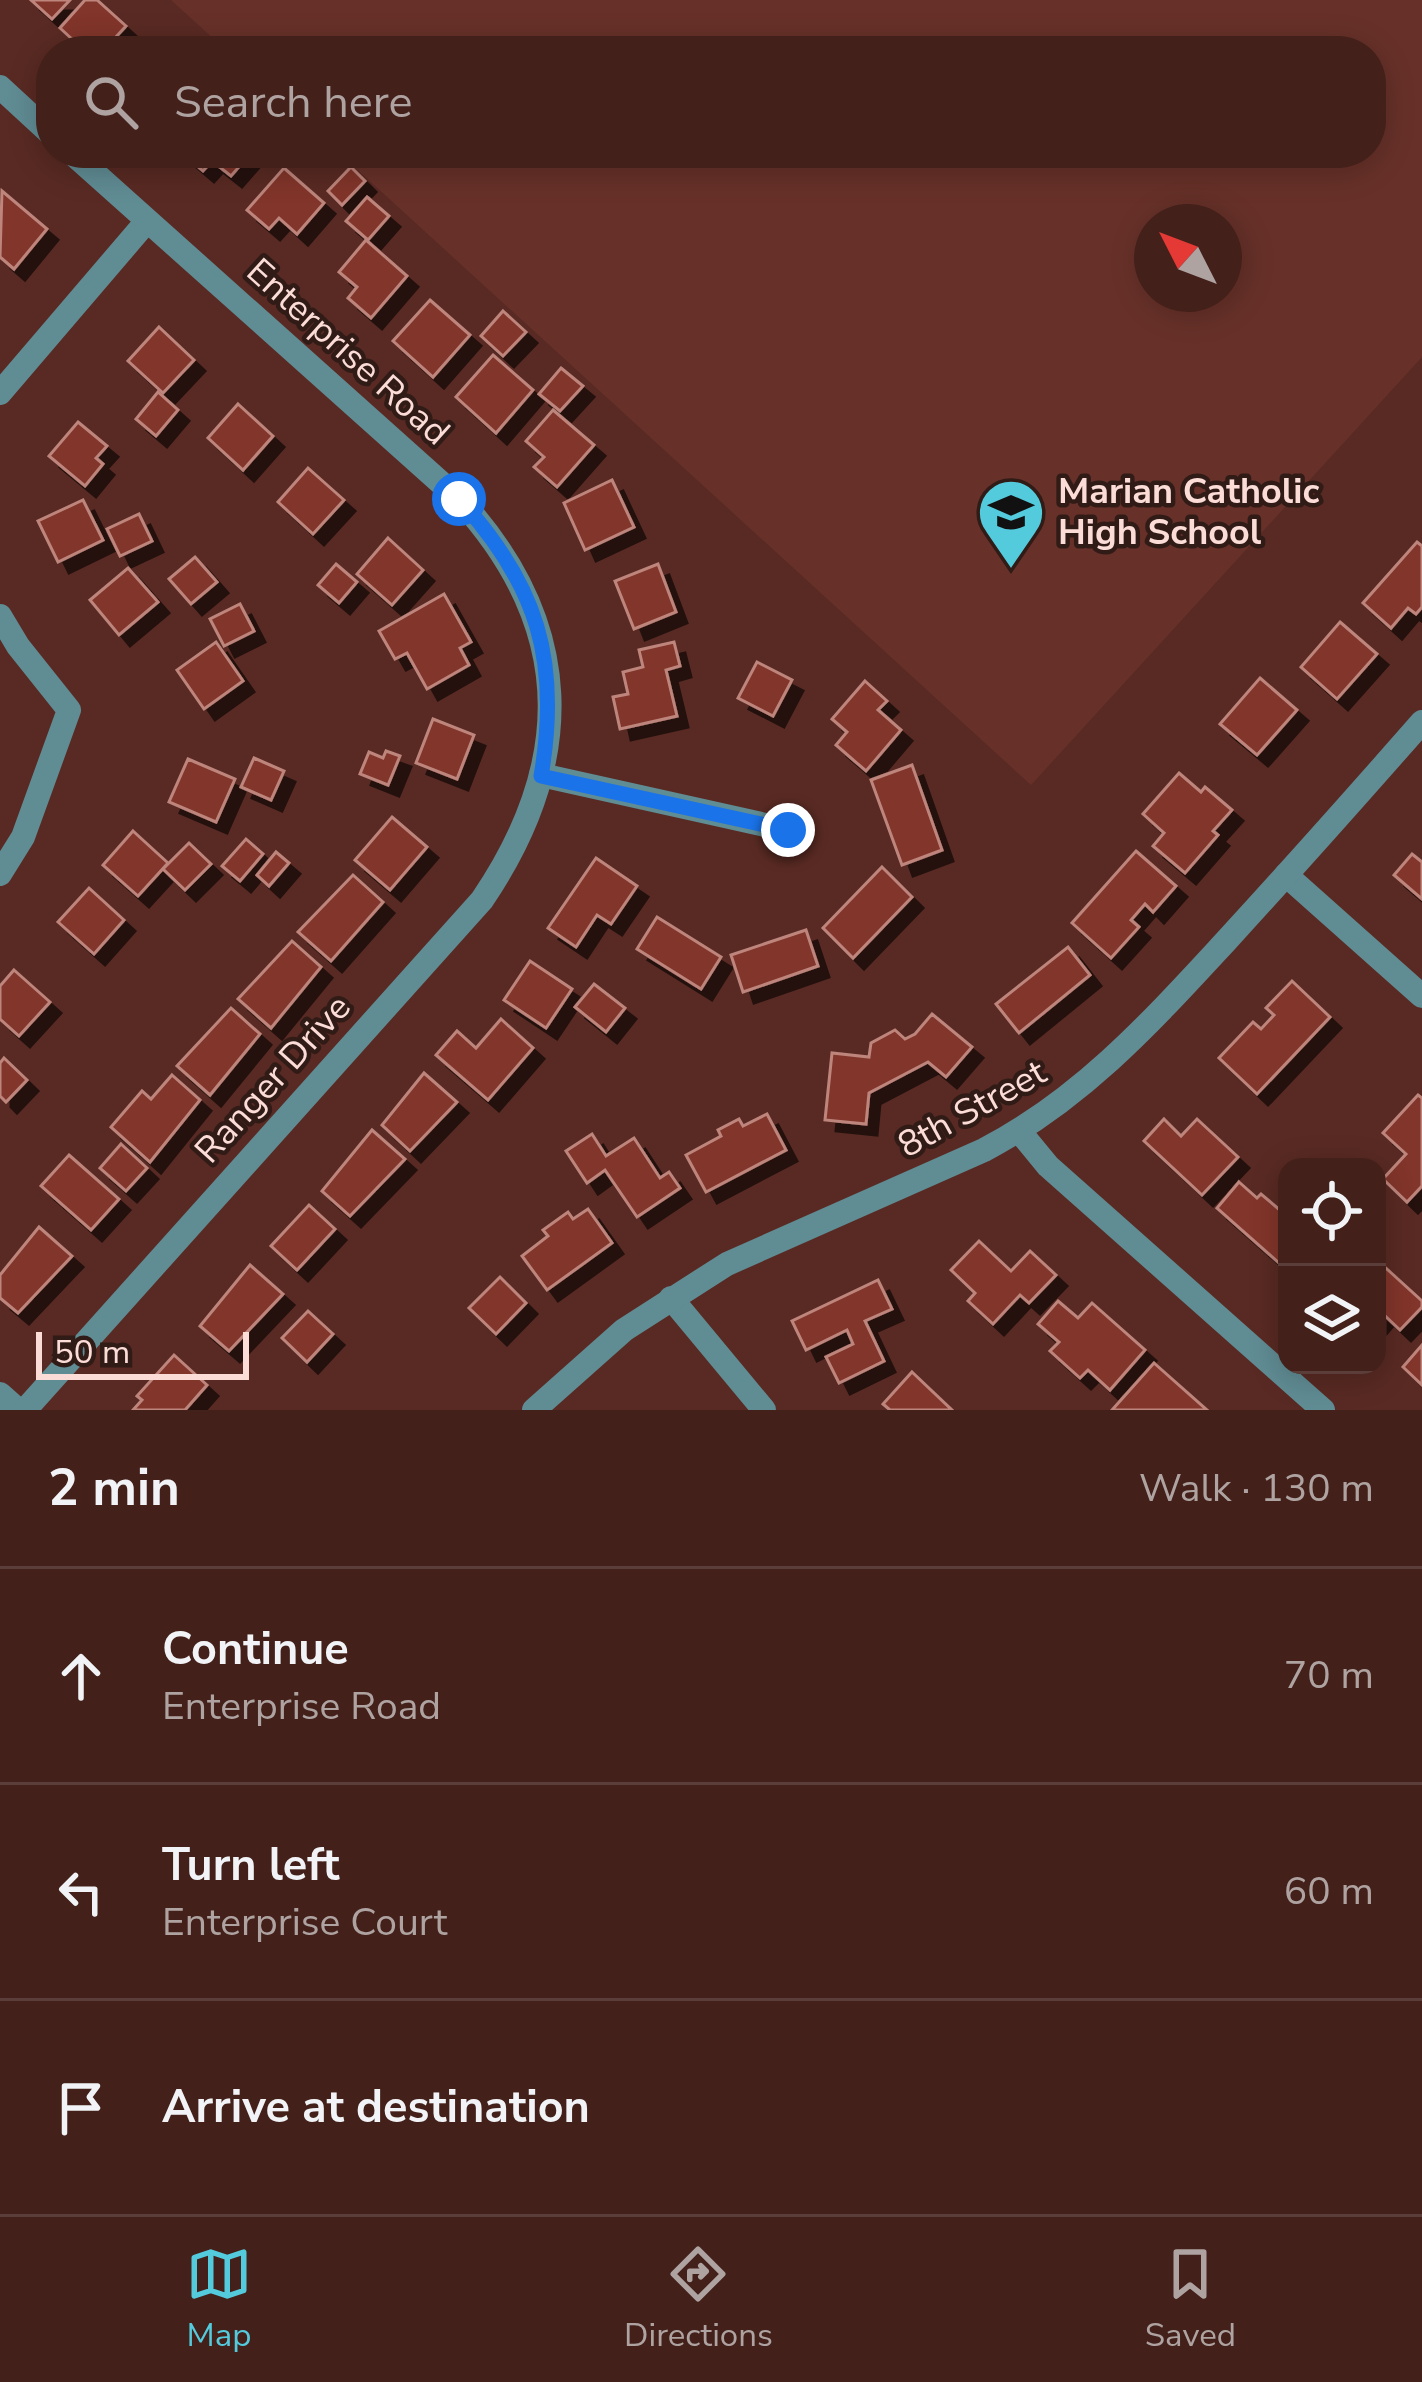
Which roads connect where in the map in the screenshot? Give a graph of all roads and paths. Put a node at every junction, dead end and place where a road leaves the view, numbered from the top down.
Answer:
1 (0, 87) edge
2 (36, 120) edge
3 (89, 168) edge
4 (147, 221) junction
5 (0, 394) edge
6 (0, 616) edge
7 (1422, 722) edge
8 (541, 776) junction
9 (788, 830) dead end
10 (0, 874) edge
11 (1286, 875) junction
12 (1422, 996) edge
13 (1020, 1132) junction
14 (671, 1298) junction
15 (0, 1394) edge
16 (21, 1410) edge
17 (534, 1410) edge
18 (764, 1410) edge
19 (1323, 1410) edge

1 - 2 street
3 - 4 street, Enterprise Road
4 - 5 street
4 - 8 street, Enterprise Road
6 - 10 street
7 - 11 street, 8th Street
8 - 9 street
8 - 16 street, Ranger Drive
11 - 12 street
11 - 13 street, 8th Street
13 - 14 street, 8th Street
13 - 19 street
14 - 17 street, 8th Street
14 - 18 street
15 - 16 street

